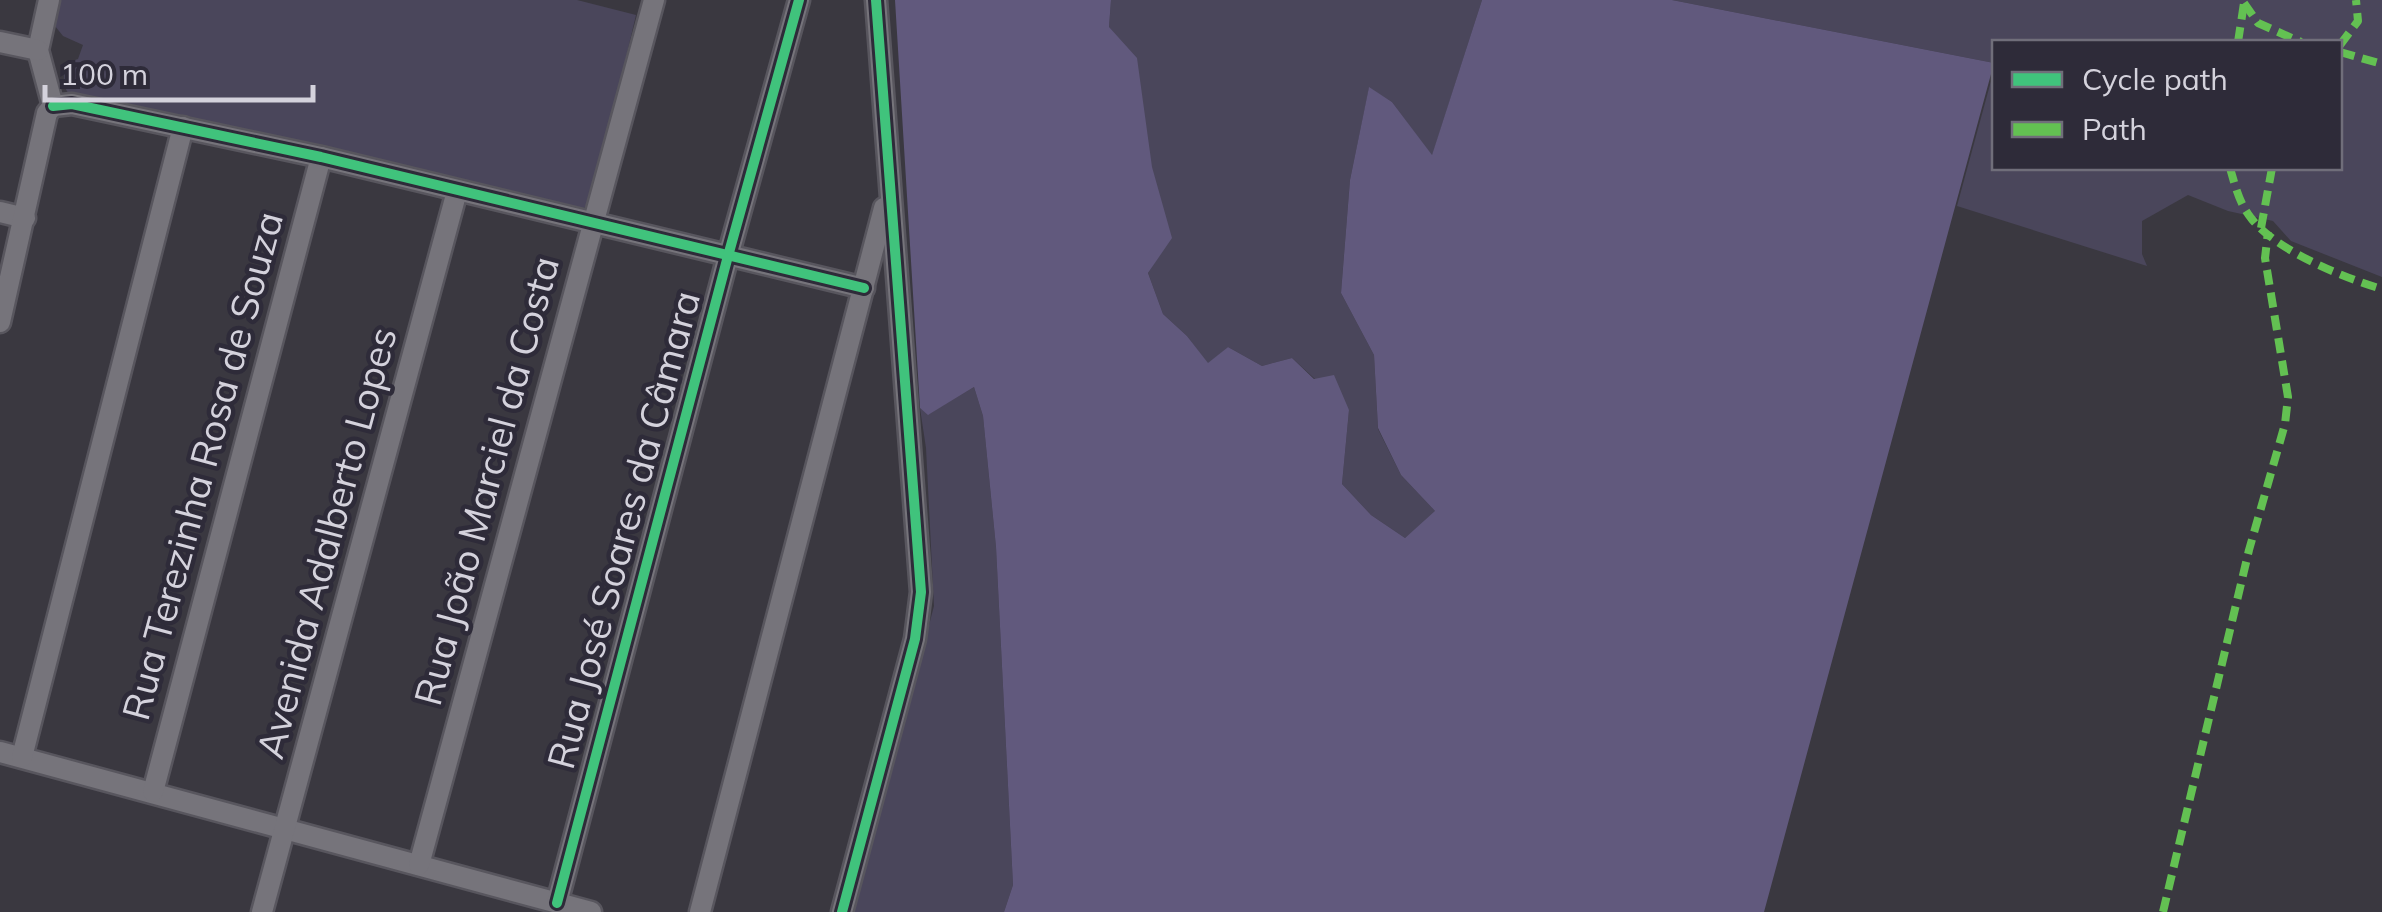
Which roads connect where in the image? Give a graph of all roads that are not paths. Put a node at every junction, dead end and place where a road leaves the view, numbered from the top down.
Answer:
1 (49, 0) edge
2 (654, 0) edge
3 (799, 0) edge
4 (876, 0) edge
5 (0, 42) edge
6 (38, 50) junction
7 (53, 106) junction
8 (183, 127) junction
9 (321, 157) junction
10 (458, 191) junction
11 (888, 194) junction
12 (0, 212) edge
13 (26, 218) junction
14 (595, 221) junction
15 (728, 256) junction
16 (864, 288) junction
17 (0, 322) edge
18 (0, 752) edge
19 (22, 756) junction
20 (153, 792) junction
21 (286, 829) junction
22 (418, 865) junction
23 (556, 903) junction
24 (262, 912) edge
25 (590, 912) edge
26 (700, 912) edge
27 (842, 912) edge

1 - 6 street
2 - 14 street, Rua João Marciel da Costa
3 - 15 street, Rua José Soares da Câmara
4 - 11 street
5 - 6 street
6 - 7 street
7 - 8 street
7 - 13 street
8 - 9 street
8 - 19 street
9 - 10 street
9 - 20 street, Rua Terezinha Rosa de Souza
10 - 14 street
10 - 21 street, Avenida Adalberto Lopes
11 - 16 street
11 - 27 street
12 - 13 street
13 - 17 street
14 - 15 street
14 - 22 street, Rua João Marciel da Costa
15 - 16 street
15 - 23 street, Rua José Soares da Câmara
16 - 26 street
18 - 19 street
19 - 20 street
20 - 21 street
21 - 22 street
21 - 24 street, Avenida Adalberto Lopes
22 - 23 street
23 - 25 street

